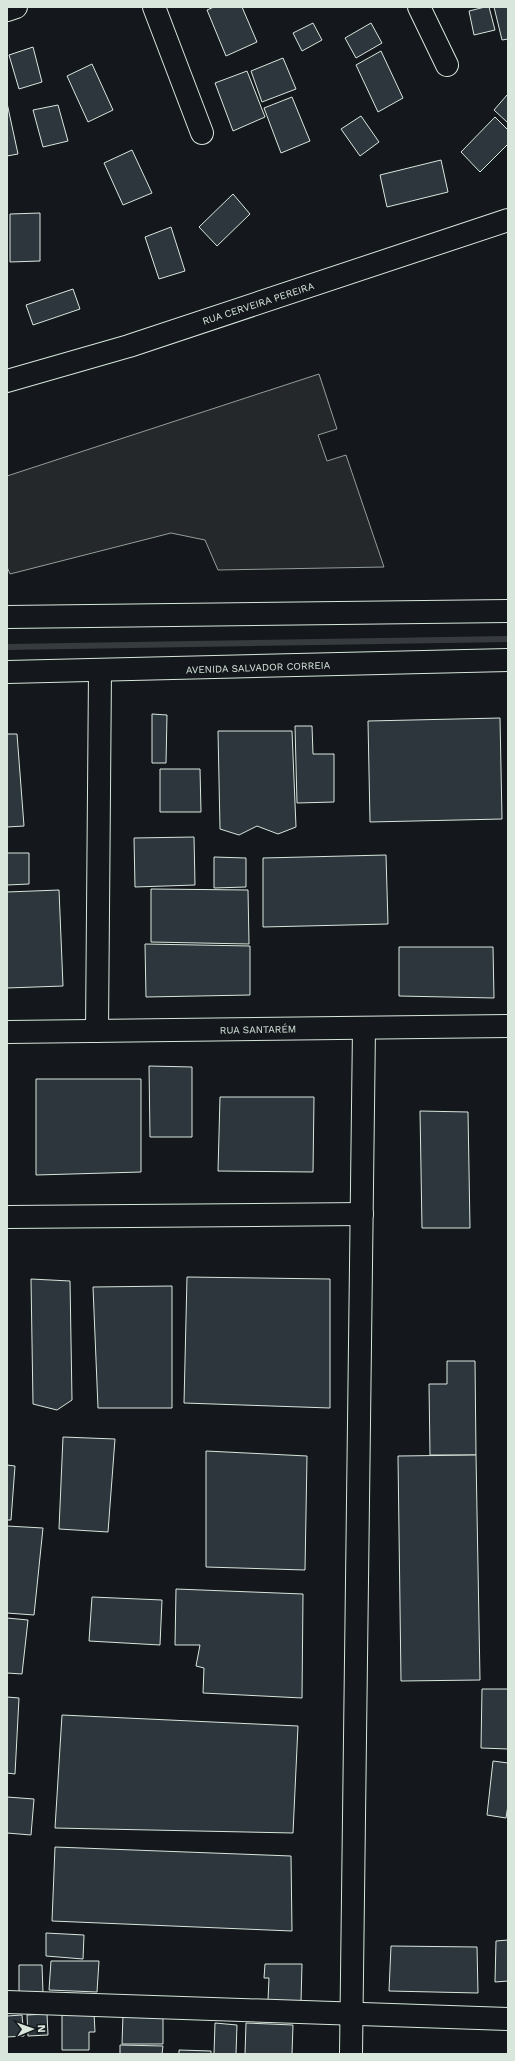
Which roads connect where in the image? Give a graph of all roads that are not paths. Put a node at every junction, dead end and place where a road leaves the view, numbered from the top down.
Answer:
1 (16, 7) edge
2 (154, 7) edge
3 (419, 7) edge
4 (7, 10) edge
5 (447, 65) dead end
6 (202, 133) dead end
7 (508, 220) edge
8 (7, 381) edge
9 (508, 611) edge
10 (7, 617) edge
11 (508, 660) edge
12 (100, 671) junction
13 (7, 672) edge
14 (508, 1026) edge
15 (364, 1028) junction
16 (97, 1031) junction
17 (7, 1032) edge
18 (362, 1214) junction
19 (7, 1218) edge
20 (7, 2002) edge
21 (351, 2013) junction
22 (508, 2019) edge
23 (351, 2054) edge

1 - 4 street
2 - 6 street
3 - 5 street
7 - 8 street, RUA CERVEIRA PEREIRA
9 - 10 street
11 - 12 street, AVENIDA SALVADOR CORREIA
12 - 13 street, AVENIDA SALVADOR CORREIA
12 - 16 street
14 - 15 street, RUA SANTARÉM
15 - 16 street, RUA SANTARÉM
15 - 18 street
16 - 17 street, RUA SANTARÉM
18 - 19 street
18 - 21 street
20 - 21 street
21 - 22 street
21 - 23 street

